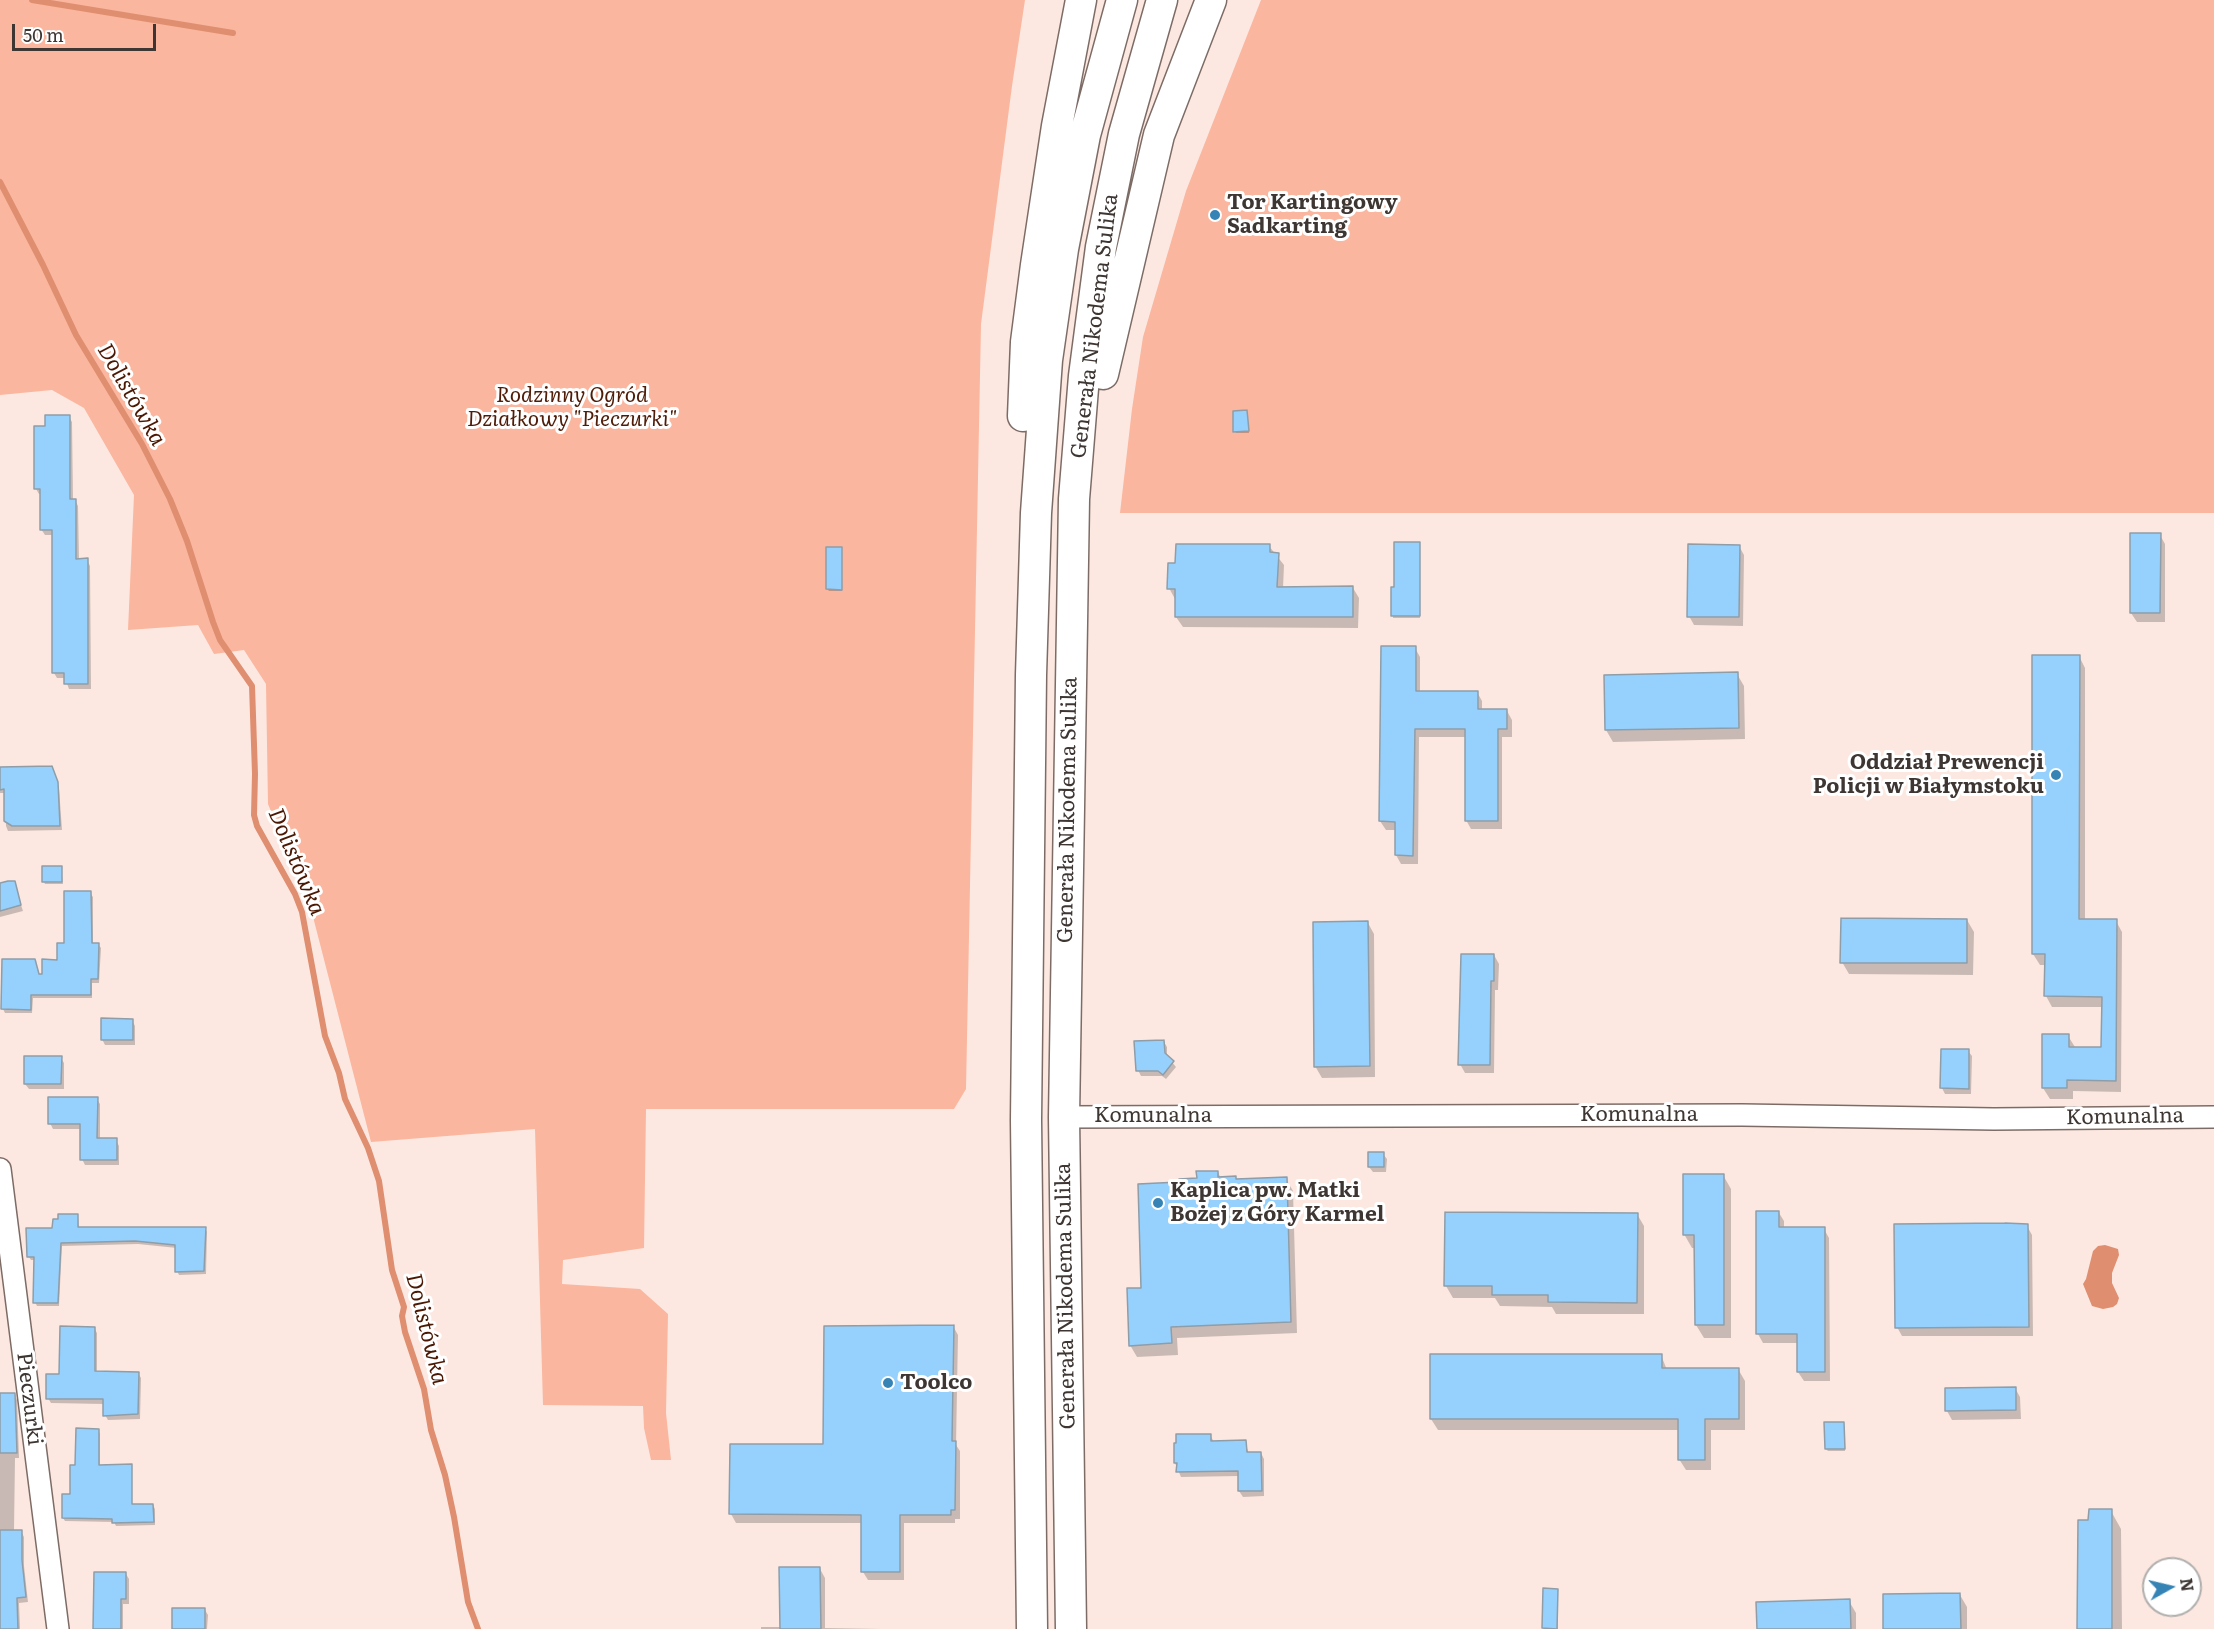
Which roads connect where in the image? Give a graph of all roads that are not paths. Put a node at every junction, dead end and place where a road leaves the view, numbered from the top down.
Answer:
1 (1080, 0) edge
2 (1122, 0) edge
3 (1162, 0) edge
4 (1210, 0) edge
5 (1071, 593) junction
6 (1031, 675) junction
7 (1064, 1117) junction
8 (2214, 1117) edge
9 (0, 1169) edge
10 (58, 1629) edge
11 (1032, 1629) edge
12 (1071, 1629) edge

1 - 6 highway
2 - 6 highway, Generała Nikodema Sulika
3 - 5 highway, Generała Nikodema Sulika
4 - 5 highway
5 - 7 highway, Generała Nikodema Sulika
6 - 11 highway, Generała Nikodema Sulika
7 - 8 street, Komunalna
7 - 12 highway, Generała Nikodema Sulika
9 - 10 street, Pieczurki

